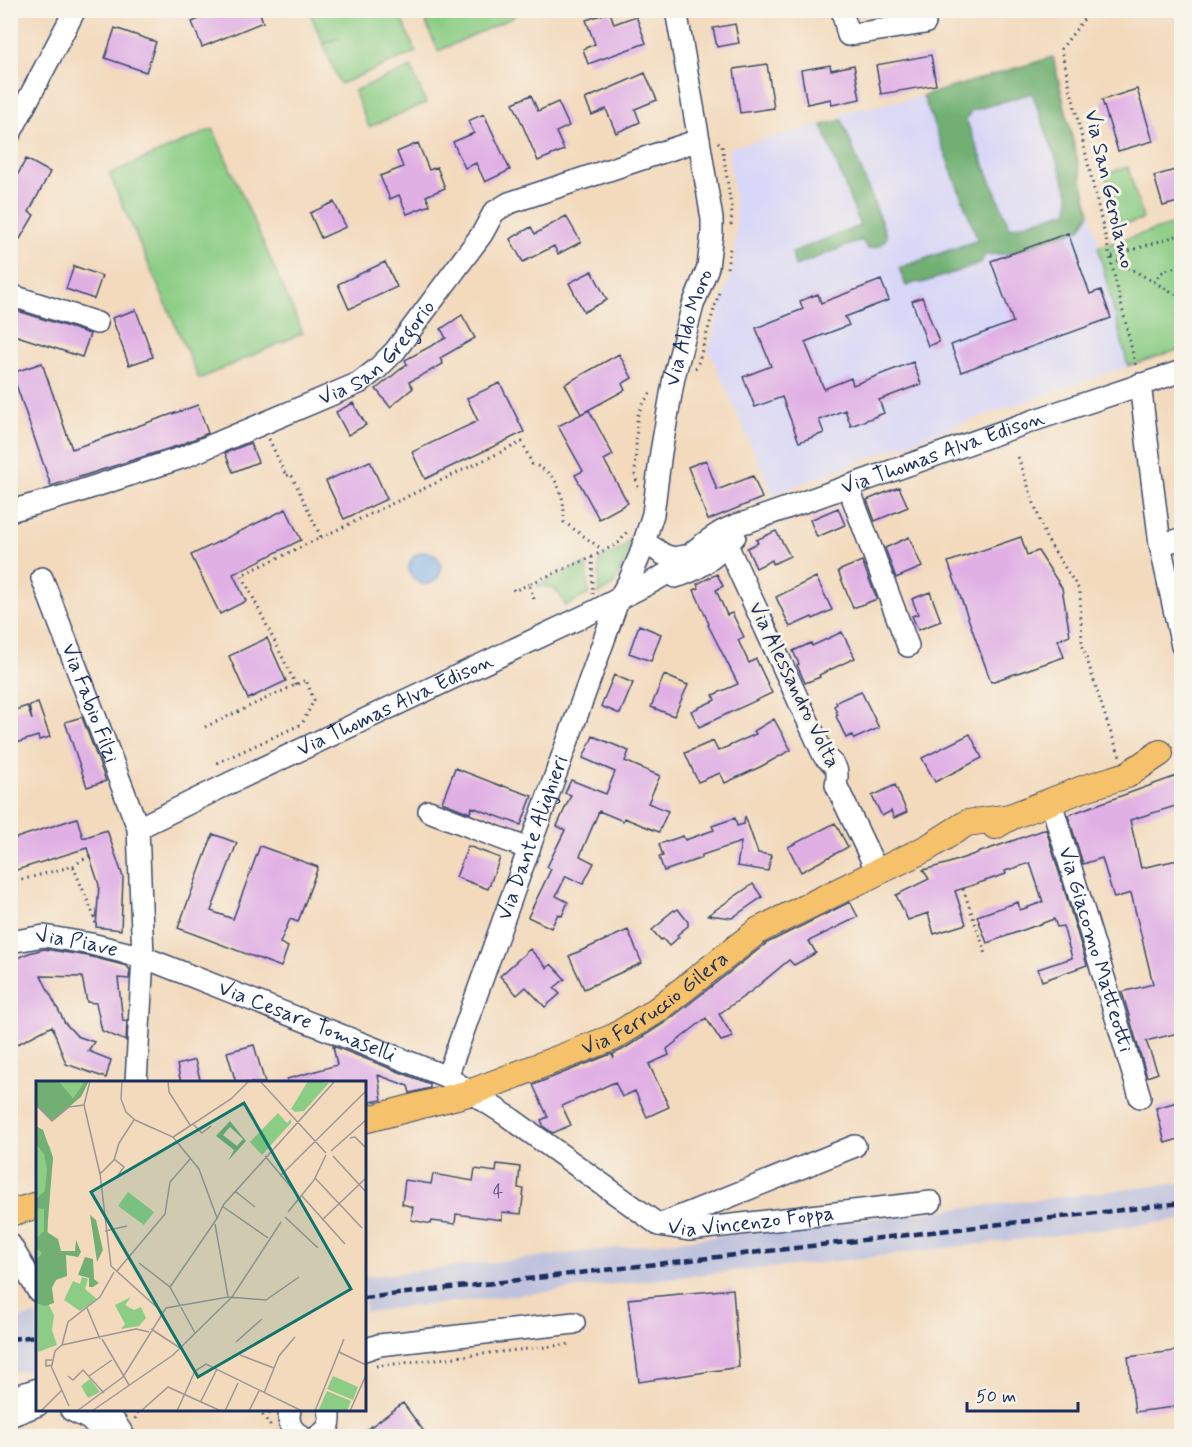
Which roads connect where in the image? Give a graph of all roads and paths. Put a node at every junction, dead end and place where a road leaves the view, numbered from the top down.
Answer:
1 (75, 10) edge
2 (676, 10) edge
3 (843, 10) edge
4 (1091, 10) edge
5 (925, 23) dead end
6 (10, 134) edge
7 (699, 140) junction
8 (1182, 234) edge
9 (1110, 257) junction
10 (1182, 267) edge
11 (1154, 282) junction
12 (10, 295) edge
13 (1182, 298) edge
14 (97, 323) dead end
15 (1182, 371) edge
16 (1140, 384) junction
17 (262, 424) junction
18 (1018, 457) dead end
19 (848, 486) junction
20 (10, 512) edge
21 (653, 514) junction
22 (321, 537) junction
23 (724, 538) junction
24 (1182, 538) edge
25 (1160, 544) junction
26 (654, 548) junction
27 (604, 551) dead end
28 (690, 555) junction
29 (592, 557) dead end
30 (42, 578) dead end
31 (653, 582) junction
32 (529, 584) dead end
33 (513, 589) dead end
34 (619, 598) junction
35 (597, 610) junction
36 (908, 646) dead end
37 (1182, 646) edge
38 (296, 685) junction
39 (205, 727) dead end
40 (1171, 749) edge
41 (1122, 762) junction
42 (217, 763) dead end
43 (1085, 788) junction
44 (1051, 802) junction
45 (429, 811) dead end
46 (138, 828) junction
47 (529, 849) junction
48 (89, 856) dead end
49 (73, 866) junction
50 (877, 871) junction
51 (10, 883) edge
52 (963, 889) dead end
53 (10, 942) edge
54 (91, 944) junction
55 (986, 954) dead end
56 (143, 957) junction
57 (447, 1077) junction
58 (136, 1081) edge
59 (469, 1093) junction
60 (1140, 1097) dead end
61 (366, 1119) edge
62 (855, 1146) dead end
63 (932, 1202) dead end
64 (36, 1206) edge
65 (10, 1213) edge
66 (659, 1225) junction
67 (10, 1244) edge
68 (36, 1288) edge
69 (572, 1334) joint
70 (370, 1358) edge
71 (36, 1389) edge
72 (10, 1398) edge
73 (36, 1406) edge
74 (104, 1411) edge
75 (260, 1411) edge
76 (290, 1411) edge
77 (329, 1411) edge
78 (76, 1412) edge
79 (10, 1416) edge
80 (273, 1429) dead end
81 (319, 1436) edge
82 (106, 1437) edge
83 (124, 1437) edge
84 (301, 1437) edge

1 - 6 street
2 - 7 street, Via Aldo Moro
3 - 5 street
4 - 9 path, Via San Gerolamo
7 - 17 street, Via San Gregorio
7 - 21 street, Via Aldo Moro
8 - 9 path
9 - 11 path
9 - 16 path, Via San Gerolamo
10 - 11 path
11 - 13 path
12 - 14 street
15 - 16 street, Via Thomas Alva Edison
16 - 19 street, Via Thomas Alva Edison
16 - 25 street
17 - 20 street, Via San Gregorio
17 - 22 path
18 - 41 path
19 - 23 street, Via Thomas Alva Edison
19 - 36 street
21 - 26 street, Via Aldo Moro
21 - 34 street, Via Aldo Moro
22 - 27 path
22 - 38 path
23 - 28 street, Via Thomas Alva Edison
23 - 31 street, Via Thomas Alva Edison
23 - 50 street, Via Alessandro Volta
24 - 25 street
25 - 37 street
26 - 28 street
26 - 31 street, Via Aldo Moro
28 - 31 street, Via Thomas Alva Edison
29 - 35 path
30 - 46 street, Via Fabio Filzi
31 - 34 street, Via Thomas Alva Edison
32 - 33 path
34 - 35 street, Via Thomas Alva Edison
34 - 47 street, Via Dante Alighieri
35 - 46 street, Via Thomas Alva Edison
38 - 39 path
38 - 42 path
40 - 41 main road, Via Ferruccio Gilera
40 - 43 main road, Via Ferruccio Gilera
41 - 43 main road, Via Ferruccio Gilera
43 - 44 main road, Via Ferruccio Gilera
44 - 50 main road, Via Ferruccio Gilera
44 - 60 street, Via Giacomo Matteotti
45 - 47 street
46 - 56 street, Via Fabio Filzi
47 - 57 street, Via Dante Alighieri
48 - 49 path
49 - 51 path
49 - 54 path
50 - 59 main road, Via Ferruccio Gilera
52 - 55 path
53 - 54 street, Via Piave
54 - 56 street, Via Piave
56 - 57 street, Via Cesare Tomaselli
56 - 58 street, Via Fabio Filzi
57 - 59 street, Via Cesare Tomaselli
59 - 61 main road, Via Ferruccio Gilera
59 - 66 street, Via Vincenzo Foppa
62 - 66 street
63 - 66 street, Via Vincenzo Foppa
64 - 65 main road
67 - 68 street
69 - 70 path
69 - 70 street
71 - 72 street
73 - 79 street
74 - 83 street
75 - 80 path
76 - 84 street
77 - 81 street
78 - 82 street

